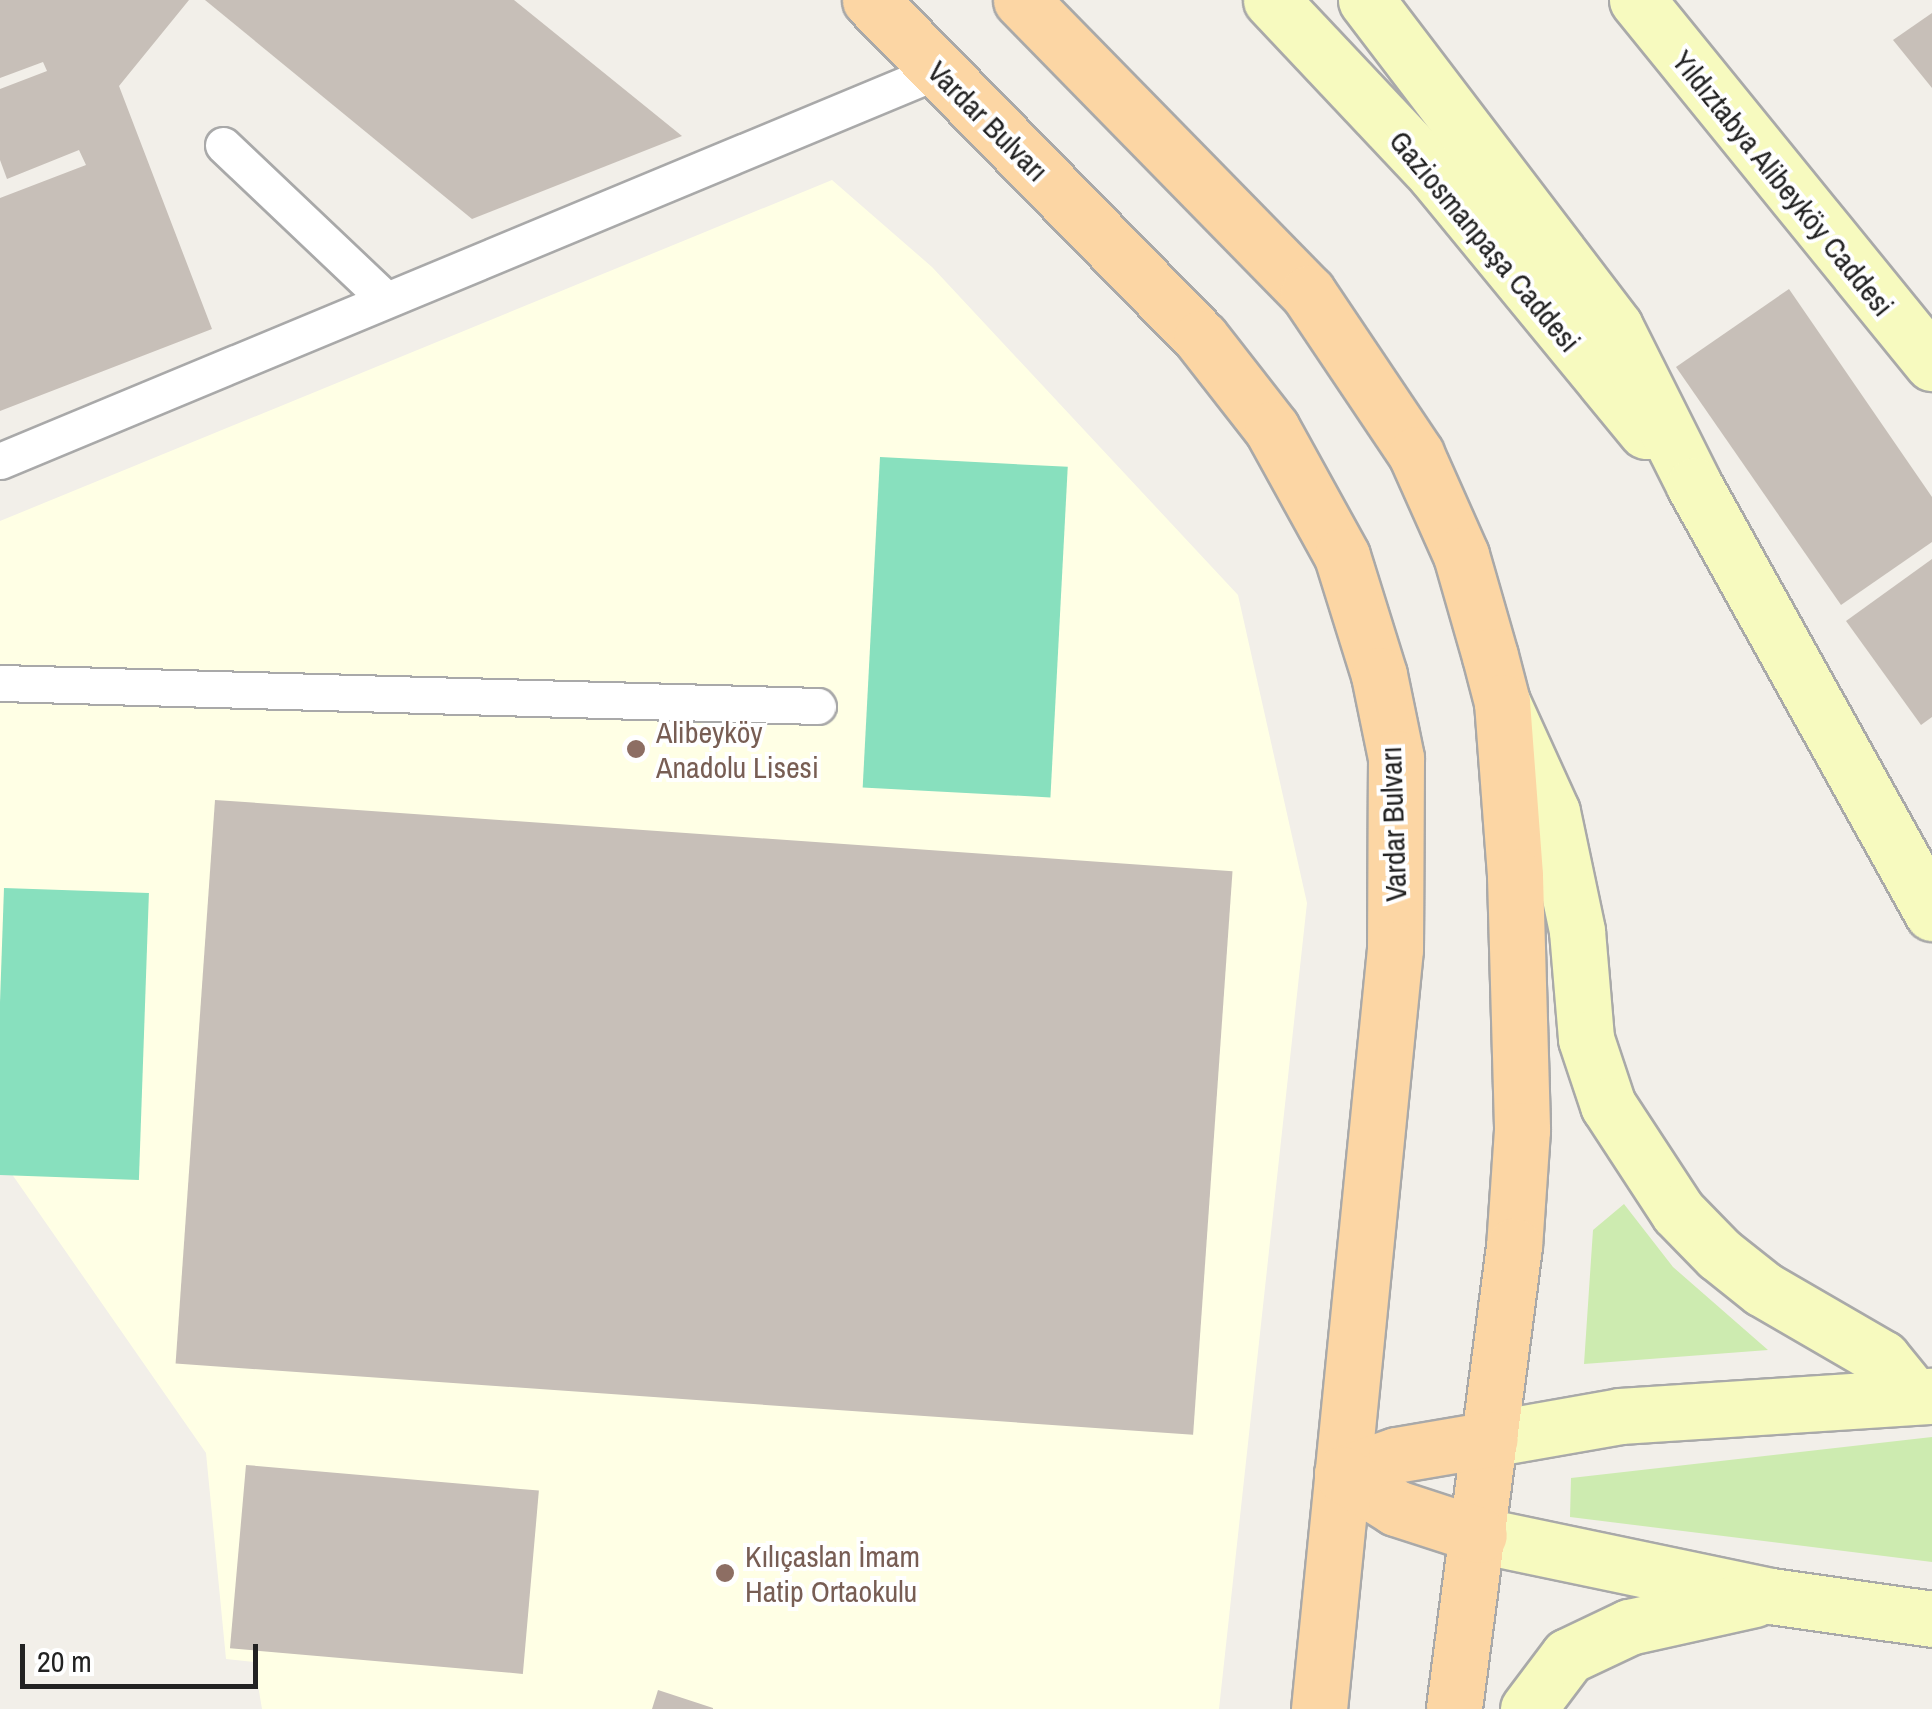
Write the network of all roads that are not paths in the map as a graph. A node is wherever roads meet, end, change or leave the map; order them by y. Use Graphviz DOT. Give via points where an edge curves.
graph roads {
  1 [pos="870,0"];
  2 [pos="1021,0"];
  3 [pos="1271,0"];
  4 [pos="1366,0"];
  5 [pos="1636,0"];
  6 [pos="938,70"];
  7 [pos="224,146"];
  8 [pos="384,298"];
  9 [pos="1932,363"];
  10 [pos="0,461"];
  11 [pos="1694,485"];
  12 [pos="0,684"];
  13 [pos="1502,702"];
  14 [pos="818,706"];
  15 [pos="1927,913"];
  16 [pos="1926,1390"];
  17 [pos="1490,1439"];
  18 [pos="1342,1474"];
  19 [pos="1479,1536"];
  20 [pos="1772,1596"];
  21 [pos="1932,1620"];
  22 [pos="1320,1709"];
  23 [pos="1454,1709"];
  24 [pos="1528,1709"];
  1 -- 6 [label="main road, Vardar Bulvarı"];
  2 -- 13 [label="main road" via="1273,254 1362,368 1416,454 1461,554"];
  3 -- 11 [label="main road, Gaziosmanpaşa Caddesi" via="1434,173 1604,386"];
  4 -- 11 [label="main road, Gaziosmanpaşa Caddesi" via="1615,327"];
  5 -- 9 [label="main road, Yıldıztabya Alibeyköy Caddesi"];
  6 -- 8 [label="lane"];
  6 -- 18 [label="main road, Vardar Bulvarı" via="1201,338 1272,429 1342,556 1379,675 1396,758 1395,948"];
  7 -- 8 [label="lane"];
  8 -- 10 [label="lane"];
  11 -- 15 [label="main road, Gaziosmanpaşa Caddesi"];
  12 -- 14 [label="lane"];
  13 -- 16 [label="main road" via="1552,812 1577,931 1586,1039 1608,1104 1678,1212 1719,1254 1763,1289"];
  13 -- 17 [label="main road" via="1522,1130"];
  16 -- 17 [label="main road" via="1620,1416"];
  17 -- 18 [label="main road" via="1396,1455"];
  17 -- 19 [label="main road"];
  18 -- 19 [label="main road" via="1396,1508"];
  18 -- 22 [label="main road, Vardar Bulvarı"];
  19 -- 20 [label="main road"];
  19 -- 23 [label="main road"];
  20 -- 21 [label="main road"];
  20 -- 24 [label="main road" via="1629,1628 1568,1656"];
}
